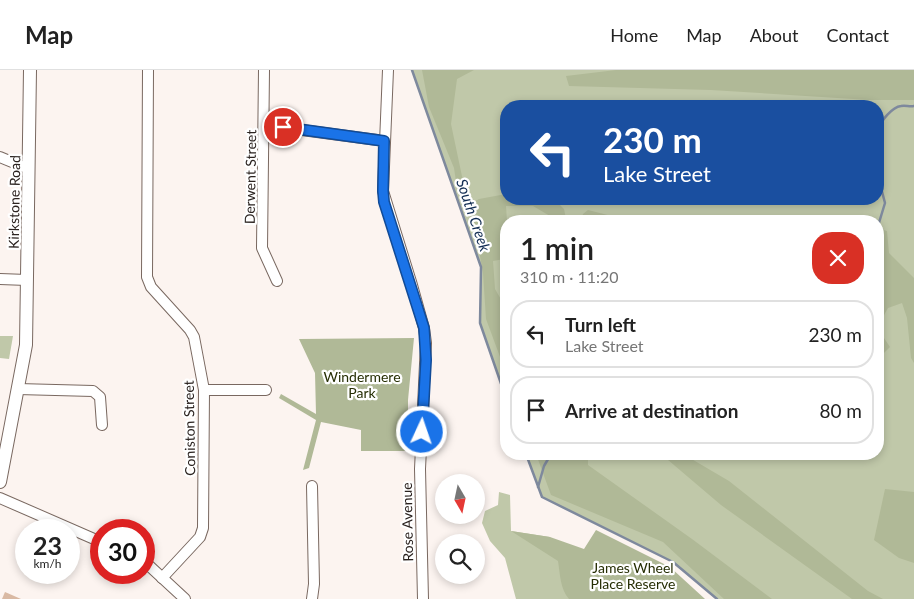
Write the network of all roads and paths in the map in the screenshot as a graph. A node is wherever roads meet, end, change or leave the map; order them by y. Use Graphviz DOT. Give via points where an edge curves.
graph roads {
  1 [pos="30,70"];
  2 [pos="148,70"];
  3 [pos="264,70"];
  4 [pos="388,70"];
  5 [pos="264,125"];
  6 [pos="384,141"];
  7 [pos="0,157"];
  8 [pos="29,169"];
  9 [pos="0,280"];
  10 [pos="27,280"];
  11 [pos="277,281"];
  12 [pos="18,389"];
  13 [pos="204,390"];
  14 [pos="266,390"];
  15 [pos="102,425"];
  16 [pos="0,482"];
  17 [pos="312,486"];
  18 [pos="0,498"];
  19 [pos="90,537"];
  20 [pos="155,571"];
  21 [pos="162,578"];
  22 [pos="185,599"];
  23 [pos="312,599"];
  24 [pos="423,599"];
  1 -- 8 [label="street, Kirkstone Road"];
  2 -- 13 [label="street, Coniston Street" via="147,277 150,287 194,337"];
  3 -- 5 [label="street, Derwent Street"];
  4 -- 6 [label="street, Rose Avenue"];
  5 -- 6 [label="street"];
  5 -- 11 [label="street, Derwent Street" via="262,248"];
  6 -- 24 [label="street, Rose Avenue" via="384,202 412,285 426,342 420,469"];
  7 -- 8 [label="street"];
  8 -- 10 [label="street, Kirkstone Road"];
  9 -- 10 [label="street"];
  10 -- 12 [label="street, Kirkstone Road" via="26,344"];
  12 -- 15 [label="street" via="93,391 100,398"];
  12 -- 16 [label="street, Kirkstone Road"];
  13 -- 14 [label="street"];
  13 -- 21 [label="street, Coniston Street" via="204,528 200,537"];
  17 -- 23 [label="street"];
  18 -- 19 [label="street"];
  20 -- 21 [label="street"];
  21 -- 22 [label="street"];
}
